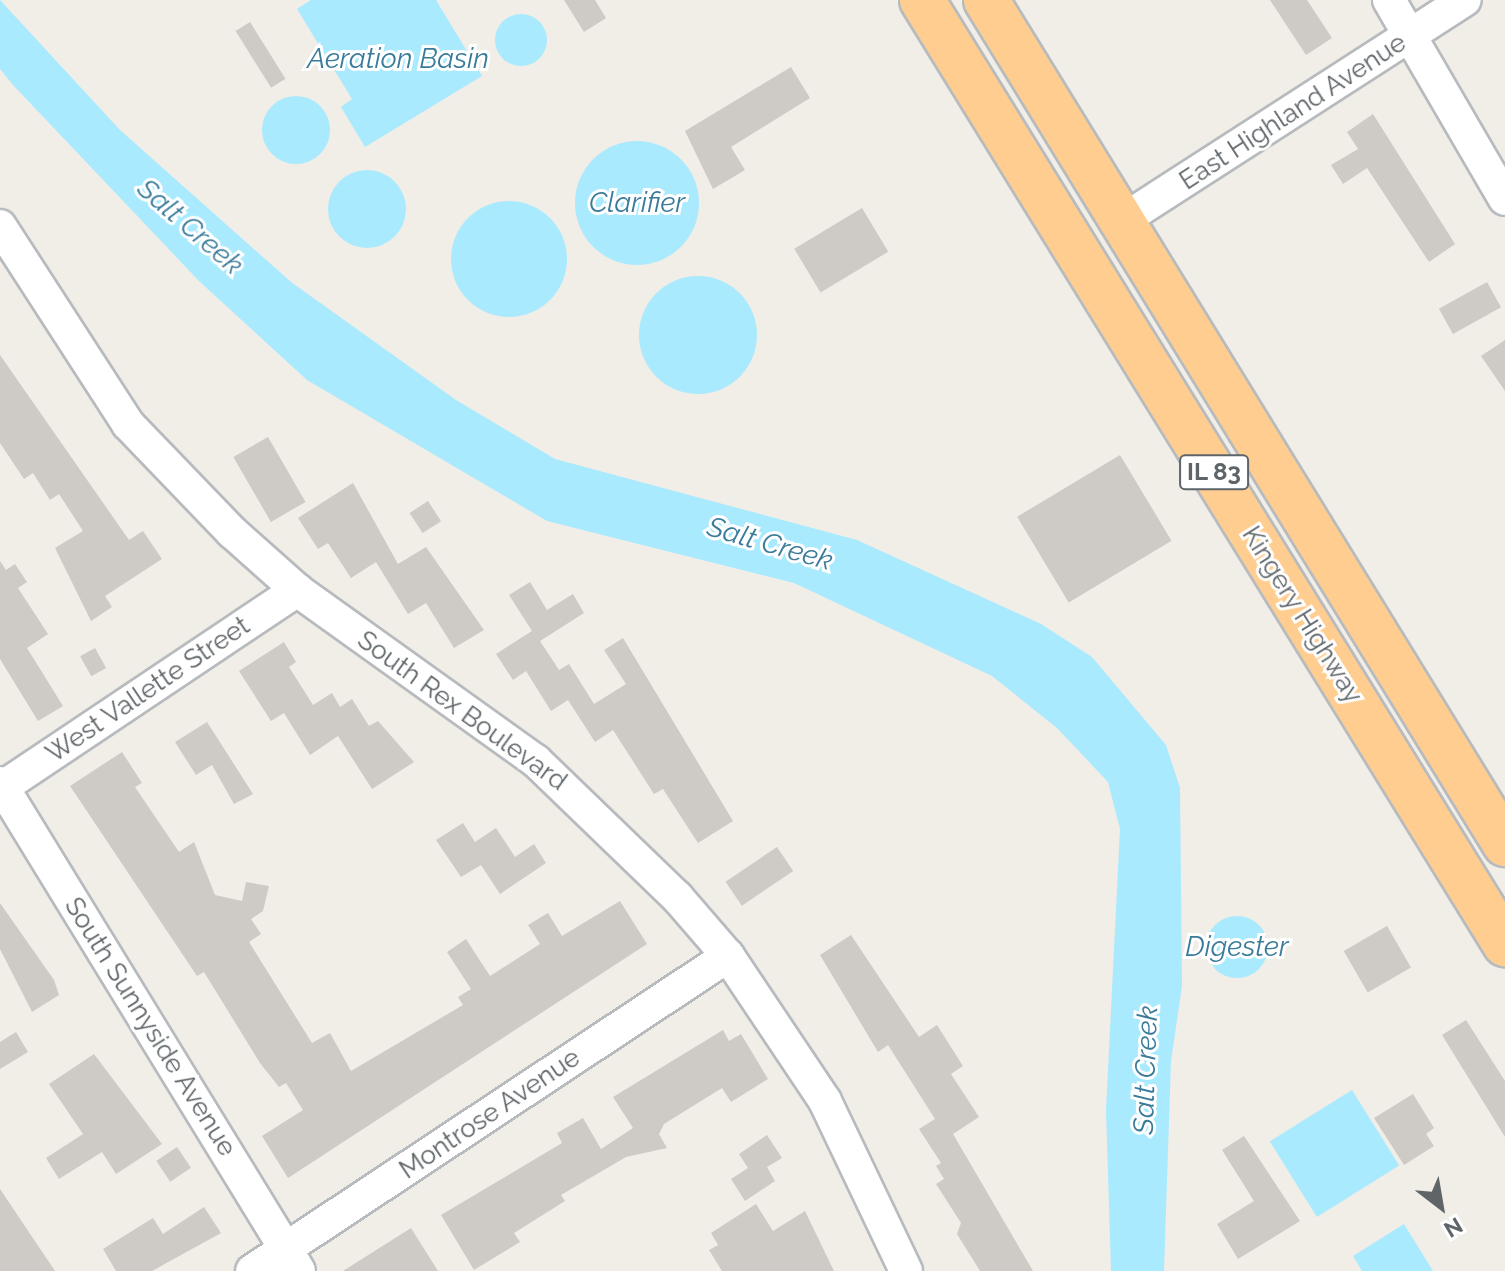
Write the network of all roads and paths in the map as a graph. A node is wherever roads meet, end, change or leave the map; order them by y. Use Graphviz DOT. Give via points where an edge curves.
graph roads {
  1 [pos="922,0"];
  2 [pos="986,0"];
  3 [pos="1389,0"];
  4 [pos="1465,0"];
  5 [pos="1409,38"];
  6 [pos="1505,199"];
  7 [pos="1120,222"];
  8 [pos="0,226"];
  9 [pos="297,590"];
  10 [pos="1,787"];
  11 [pos="1505,844"];
  12 [pos="1505,944"];
  13 [pos="728,956"];
  14 [pos="292,1260"];
  15 [pos="252,1271"];
  16 [pos="906,1271"];
  1 -- 12 [label="highway, Kingery Highway / IL 83"];
  2 -- 7 [label="highway, Kingery Highway / IL 83"];
  3 -- 5 [label="street"];
  4 -- 5 [label="street, East Highland Avenue"];
  5 -- 6 [label="street"];
  5 -- 7 [label="street, East Highland Avenue"];
  7 -- 11 [label="highway, Kingery Highway / IL 83"];
  8 -- 9 [label="street, South Rex Boulevard" via="128,424"];
  9 -- 10 [label="street, West Vallette Street"];
  9 -- 13 [label="street, South Rex Boulevard" via="556,777"];
  10 -- 14 [label="street, South Sunnyside Avenue"];
  13 -- 14 [label="street, Montrose Avenue"];
  13 -- 16 [label="street, South Rex Boulevard" via="825,1101"];
  14 -- 15 [label="street, Montrose Avenue"];
}
